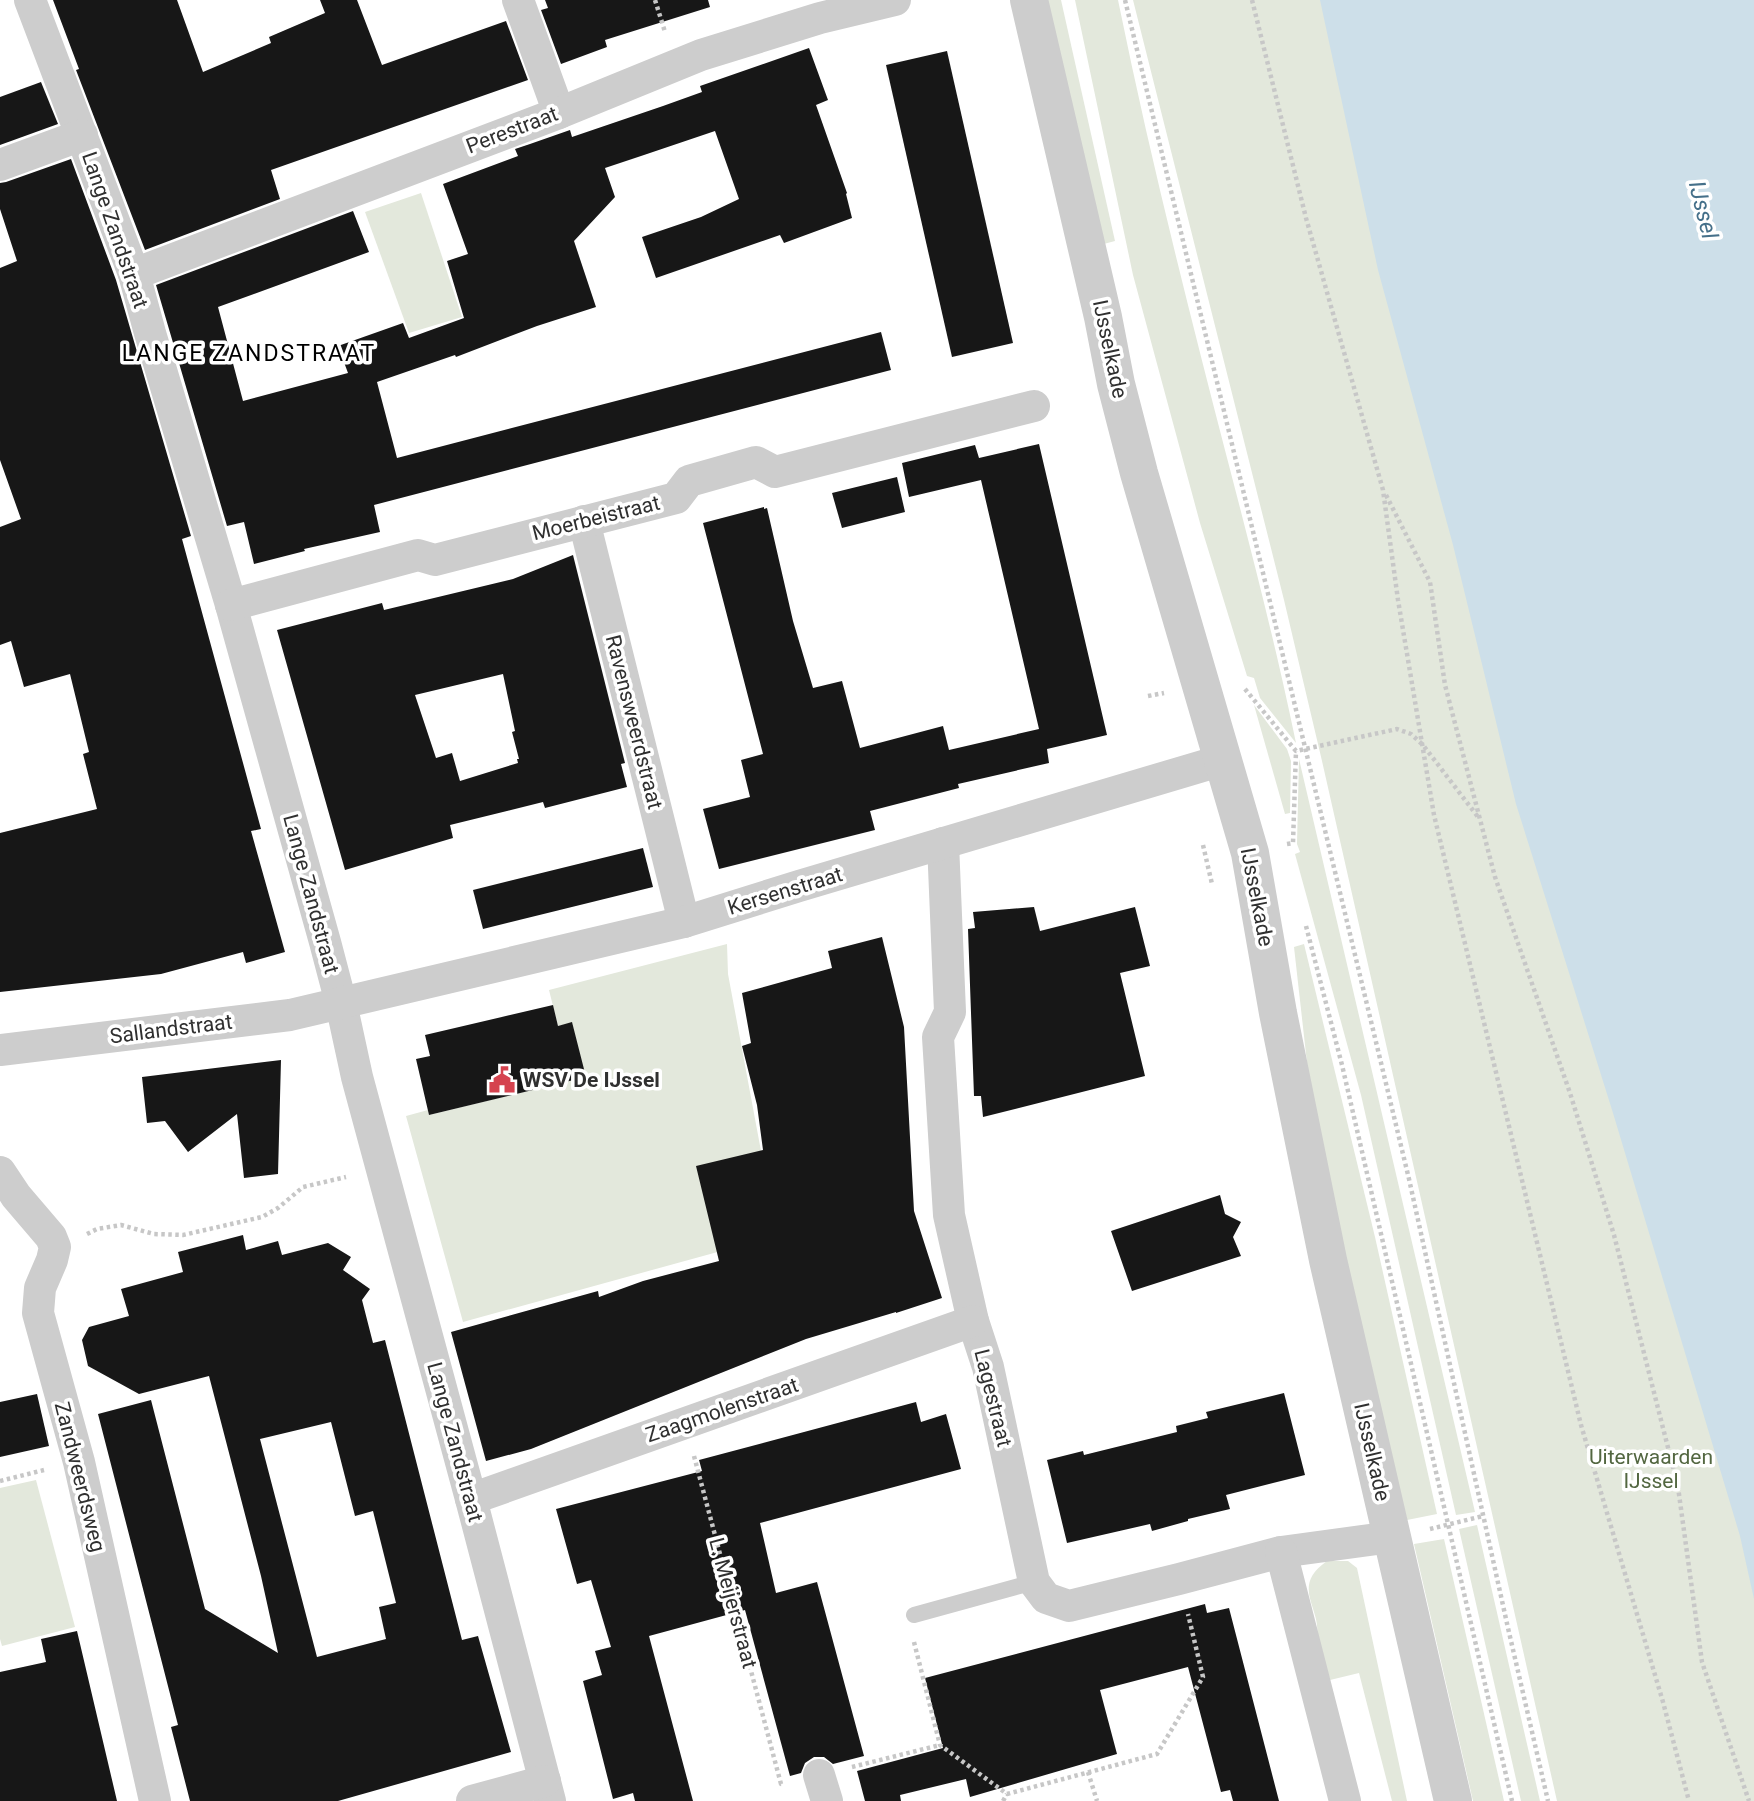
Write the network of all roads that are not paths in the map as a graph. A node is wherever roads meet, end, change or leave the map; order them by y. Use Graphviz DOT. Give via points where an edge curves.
graph roads {
  1 [pos="30,0"];
  2 [pos="518,0"];
  3 [pos="895,0"];
  4 [pos="1030,0"];
  5 [pos="559,113"];
  6 [pos="82,135"];
  7 [pos="0,165"];
  8 [pos="134,274"];
  9 [pos="1034,407"];
  10 [pos="584,521"];
  11 [pos="231,605"];
  12 [pos="1223,760"];
  13 [pos="943,843"];
  14 [pos="684,922"];
  15 [pos="341,1003"];
  16 [pos="0,1049"];
  17 [pos="0,1172"];
  18 [pos="973,1321"];
  19 [pos="471,1499"];
  20 [pos="1392,1537"];
  21 [pos="1281,1552"];
  22 [pos="1034,1582"];
  23 [pos="914,1615"];
  24 [pos="547,1791"];
  25 [pos="155,1801"];
  26 [pos="472,1801"];
  27 [pos="1345,1801"];
  28 [pos="1453,1801"];
  1 -- 6 [label="street, Lange Zandstraat"];
  2 -- 5 [label="street"];
  3 -- 5 [label="street, Perestraat" via="702,55"];
  4 -- 12 [label="street, IJsselkade" via="1116,384"];
  5 -- 8 [label="street, Perestraat"];
  6 -- 7 [label="street"];
  6 -- 8 [label="street, Lange Zandstraat"];
  8 -- 11 [label="street, Lange Zandstraat"];
  9 -- 10 [label="street, Moerbeistraat" via="775,472 757,463 689,481 676,498"];
  10 -- 11 [label="street, Moerbeistraat" via="435,560 418,555"];
  10 -- 14 [label="street, Ravensweerdstraat"];
  11 -- 15 [label="street, Lange Zandstraat"];
  12 -- 13 [label="street, Kersenstraat"];
  12 -- 20 [label="street, IJsselkade" via="1250,853 1328,1260"];
  13 -- 14 [label="street, Kersenstraat"];
  13 -- 18 [label="street, Lagestraat" via="950,1012 938,1037 948,1215"];
  14 -- 15 [label="street, Kersenstraat"];
  15 -- 16 [label="street, Sallandstraat" via="290,1015"];
  15 -- 19 [label="street, Lange Zandstraat" via="381,1170"];
  17 -- 25 [label="street, Zandweerdsweg" via="55,1247 40,1288 38,1313 79,1462"];
  18 -- 19 [label="street, Zaagmolenstraat"];
  18 -- 22 [label="street, Lagestraat" via="988,1367"];
  19 -- 24 [label="street, Lange Zandstraat"];
  20 -- 21 [label="street"];
  20 -- 28 [label="street, IJsselkade"];
  21 -- 22 [label="street" via="1069,1606 1046,1598"];
  21 -- 27 [label="street"];
  22 -- 23 [label="lane"];
  24 -- 26 [label="street"];
}
